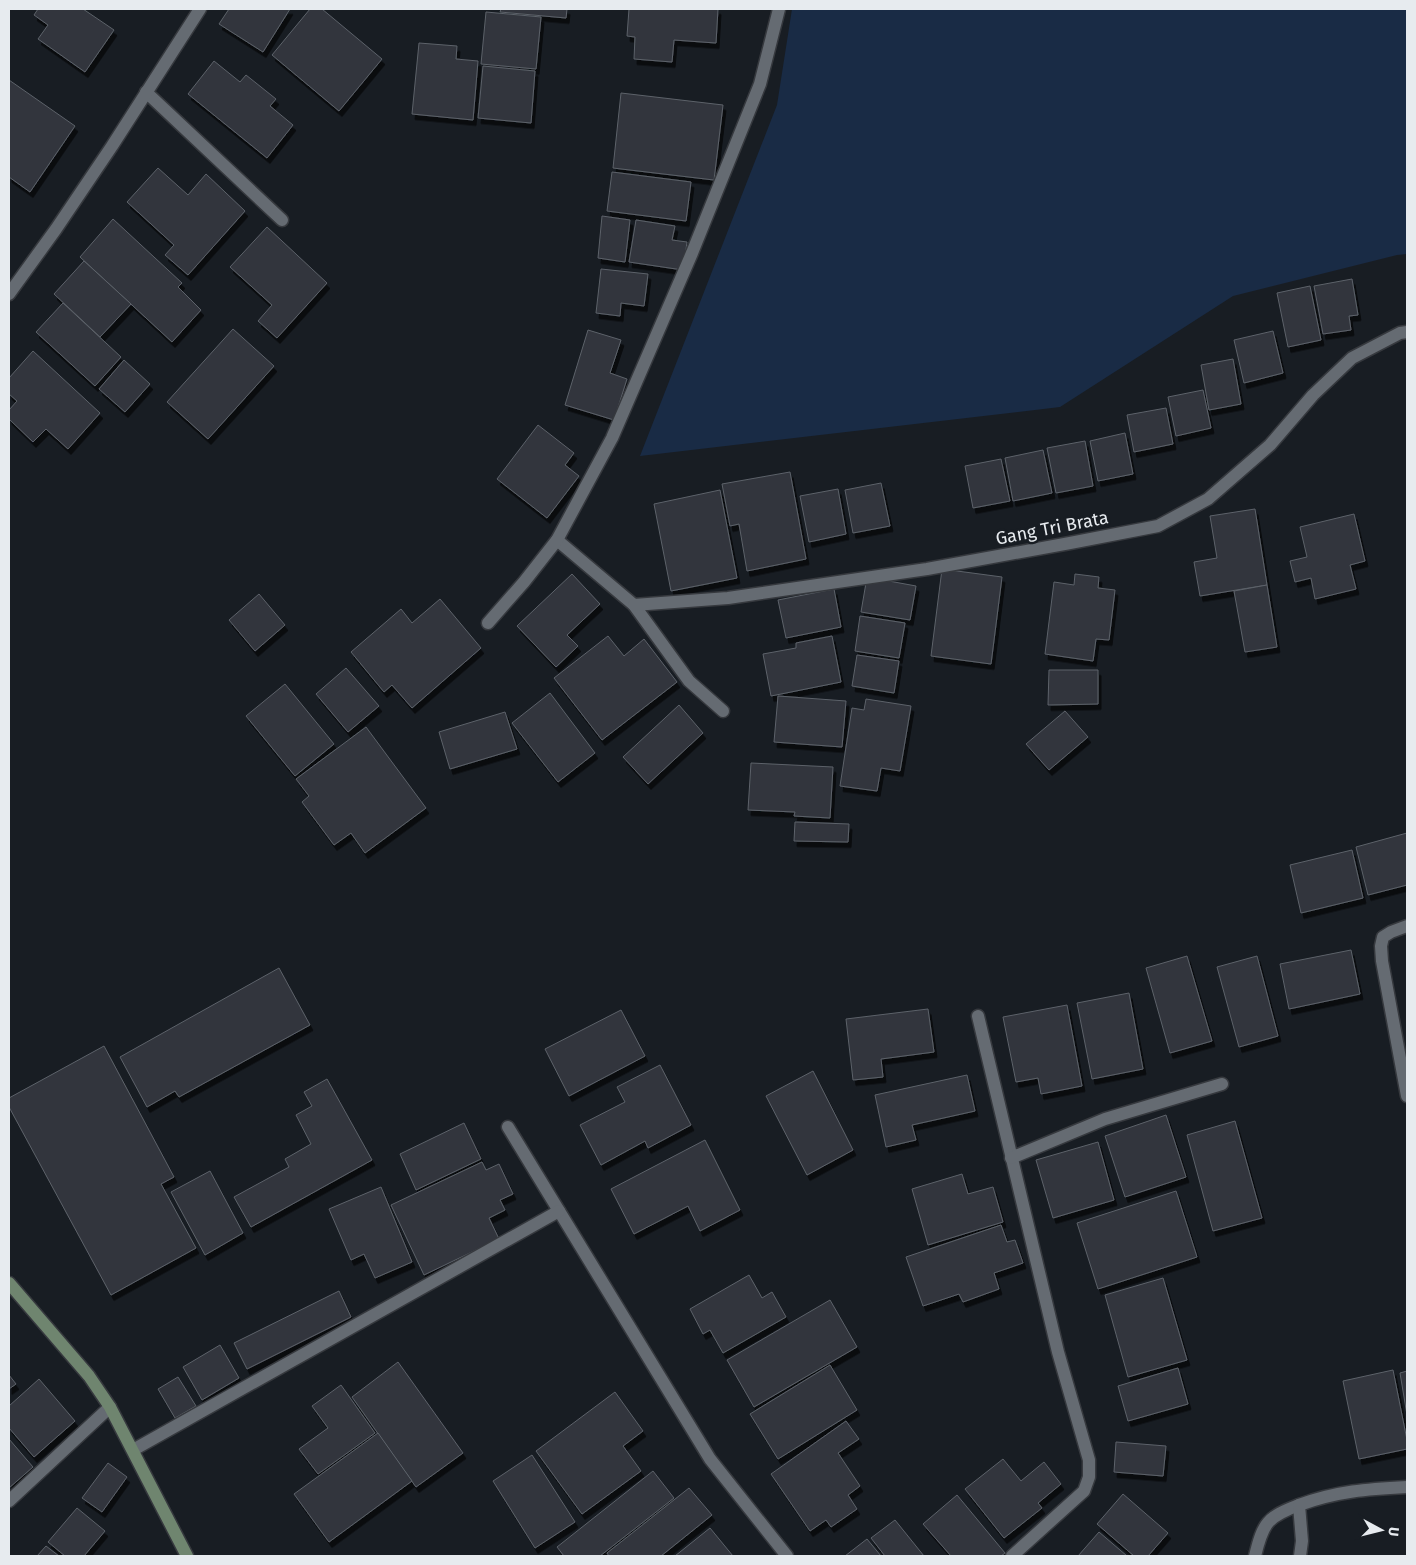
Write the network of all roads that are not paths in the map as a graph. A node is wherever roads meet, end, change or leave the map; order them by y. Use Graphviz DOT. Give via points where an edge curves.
graph roads {
  1 [pos="200,9"];
  2 [pos="779,9"];
  3 [pos="146,92"];
  4 [pos="282,220"];
  5 [pos="9,294"];
  6 [pos="1407,332"];
  7 [pos="557,540"];
  8 [pos="634,605"];
  9 [pos="488,624"];
  10 [pos="722,711"];
  11 [pos="1407,926"];
  12 [pos="978,1016"];
  13 [pos="1222,1084"];
  14 [pos="1407,1096"];
  15 [pos="508,1127"];
  16 [pos="1011,1158"];
  17 [pos="559,1211"];
  18 [pos="9,1283"];
  19 [pos="110,1407"];
  20 [pos="133,1450"];
  21 [pos="1407,1486"];
  22 [pos="9,1501"];
  23 [pos="1299,1504"];
  24 [pos="187,1556"];
  25 [pos="787,1556"];
  26 [pos="1012,1556"];
  27 [pos="1255,1556"];
  28 [pos="1300,1556"];
  1 -- 3 [label="street"];
  2 -- 7 [label="street" via="760,84 692,253 612,438"];
  3 -- 4 [label="street"];
  3 -- 5 [label="street" via="107,154"];
  6 -- 8 [label="street, Gang Tri Brata" via="1352,358 1313,395 1270,445 1208,499 1158,526 927,569 728,598"];
  7 -- 8 [label="street"];
  7 -- 9 [label="street"];
  8 -- 10 [label="street" via="689,681"];
  11 -- 14 [label="street" via="1384,937 1381,946"];
  12 -- 16 [label="street"];
  13 -- 16 [label="street" via="1105,1120"];
  15 -- 17 [label="street"];
  16 -- 26 [label="street" via="1058,1352 1089,1460 1089,1477 1084,1491"];
  17 -- 20 [label="street"];
  17 -- 25 [label="street" via="710,1459"];
  18 -- 19 [label="street" via="89,1376"];
  19 -- 20 [label="street"];
  19 -- 22 [label="street"];
  20 -- 24 [label="street"];
  21 -- 23 [label="street" via="1358,1489"];
  23 -- 27 [label="street" via="1271,1518 1260,1535"];
  23 -- 28 [label="street"];
}
